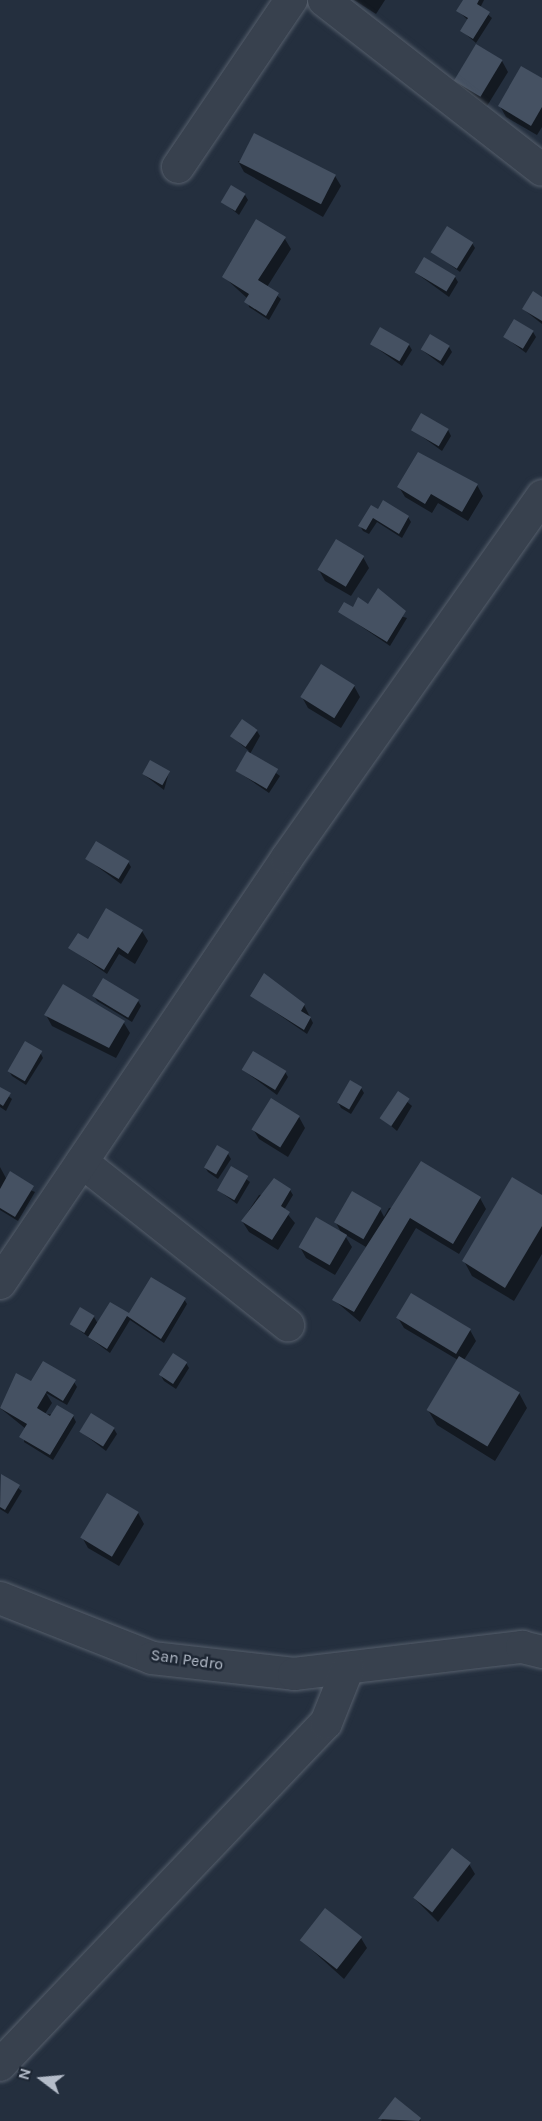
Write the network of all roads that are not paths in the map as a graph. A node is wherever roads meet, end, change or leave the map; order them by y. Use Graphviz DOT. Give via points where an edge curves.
graph roads {
  1 [pos="291,0"];
  2 [pos="324,0"];
  3 [pos="178,167"];
  4 [pos="542,170"];
  5 [pos="542,496"];
  6 [pos="82,1161"];
  7 [pos="0,1283"];
  8 [pos="288,1325"];
  9 [pos="0,1598"];
  10 [pos="542,1652"];
  11 [pos="348,1668"];
  12 [pos="0,2065"];
  1 -- 3 [label="street"];
  2 -- 4 [label="street"];
  5 -- 6 [label="street"];
  6 -- 7 [label="street"];
  6 -- 8 [label="street"];
  9 -- 11 [label="street, San Pedro" via="152,1658 294,1674"];
  10 -- 11 [label="street, San Pedro" via="522,1647"];
  11 -- 12 [label="street" via="326,1723"];
}
